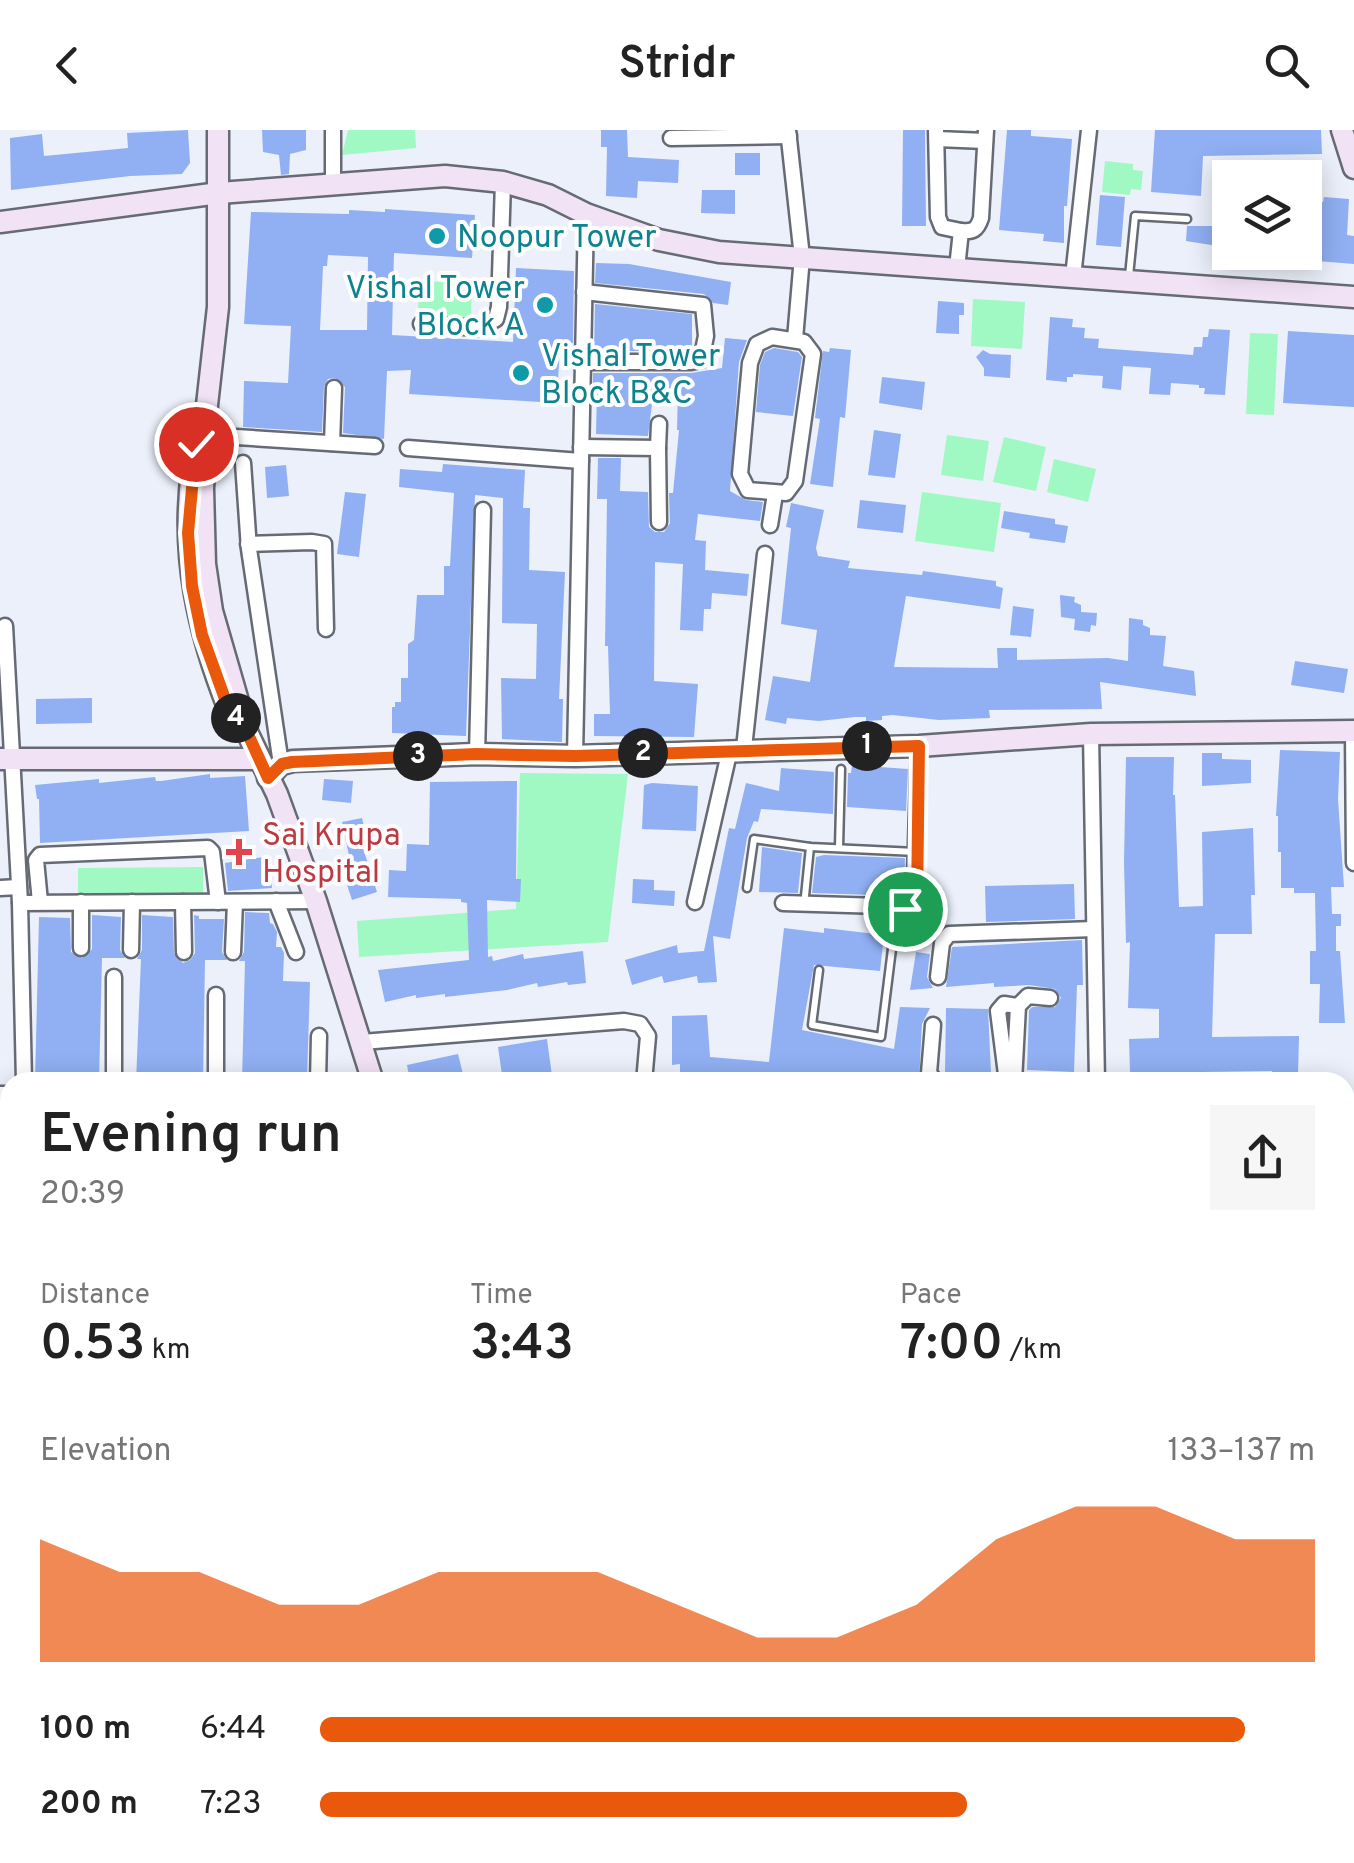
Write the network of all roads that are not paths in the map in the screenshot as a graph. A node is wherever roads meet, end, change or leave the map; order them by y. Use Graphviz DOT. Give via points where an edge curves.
graph roads {
  1 [pos="218,130"];
  2 [pos="333,130"];
  3 [pos="1089,130"];
  4 [pos="1342,130"];
  5 [pos="788,133"];
  6 [pos="936,134"];
  7 [pos="985,135"];
  8 [pos="671,138"];
  9 [pos="1354,168"];
  10 [pos="503,182"];
  11 [pos="333,184"];
  12 [pos="219,193"];
  13 [pos="586,214"];
  14 [pos="1186,219"];
  15 [pos="0,222"];
  16 [pos="961,232"];
  17 [pos="802,257"];
  18 [pos="957,268"];
  19 [pos="1073,277"];
  20 [pos="1128,282"];
  21 [pos="584,292"];
  22 [pos="1354,297"];
  23 [pos="420,324"];
  24 [pos="794,339"];
  25 [pos="583,362"];
  26 [pos="334,388"];
  27 [pos="659,424"];
  28 [pos="205,435"];
  29 [pos="332,442"];
  30 [pos="375,446"];
  31 [pos="408,448"];
  32 [pos="658,448"];
  33 [pos="581,454"];
  34 [pos="243,463"];
  35 [pos="775,494"];
  36 [pos="483,510"];
  37 [pos="659,522"];
  38 [pos="770,525"];
  39 [pos="248,544"];
  40 [pos="765,554"];
  41 [pos="5,626"];
  42 [pos="326,629"];
  43 [pos="3,643"];
  44 [pos="1353,731"];
  45 [pos="1091,734"];
  46 [pos="919,746"];
  47 [pos="737,749"];
  48 [pos="476,754"];
  49 [pos="575,756"];
  50 [pos="6,758"];
  51 [pos="270,767"];
  52 [pos="842,769"];
  53 [pos="810,847"];
  54 [pos="839,847"];
  55 [pos="917,852"];
  56 [pos="1354,863"];
  57 [pos="0,888"];
  58 [pos="746,888"];
  59 [pos="20,895"];
  60 [pos="806,896"];
  61 [pos="276,901"];
  62 [pos="316,901"];
  63 [pos="40,902"];
  64 [pos="80,902"];
  65 [pos="132,902"];
  66 [pos="184,902"];
  67 [pos="218,902"];
  68 [pos="234,902"];
  69 [pos="696,902"];
  70 [pos="783,903"];
  71 [pos="898,909"];
  72 [pos="1094,929"];
  73 [pos="82,948"];
  74 [pos="132,950"];
  75 [pos="184,952"];
  76 [pos="233,952"];
  77 [pos="296,952"];
  78 [pos="819,970"];
  79 [pos="114,977"];
  80 [pos="938,978"];
  81 [pos="216,995"];
  82 [pos="1050,998"];
  83 [pos="933,1025"];
  84 [pos="319,1036"];
  85 [pos="362,1042"];
  86 [pos="24,1072"];
  87 [pos="114,1072"];
  88 [pos="216,1072"];
  89 [pos="318,1072"];
  90 [pos="370,1072"];
  91 [pos="645,1072"];
  92 [pos="929,1072"];
  93 [pos="1012,1072"];
  94 [pos="1096,1072"];
  1 -- 12 [label="street"];
  2 -- 11 [label="street"];
  3 -- 19 [label="street"];
  4 -- 9 [label="street"];
  5 -- 8 [label="street"];
  5 -- 17 [label="street"];
  6 -- 7 [label="street"];
  6 -- 16 [label="street" via="938,216 942,227"];
  7 -- 16 [label="street" via="981,218 978,228"];
  10 -- 11 [label="street" via="445,176"];
  10 -- 13 [label="street"];
  10 -- 23 [label="street" via="496,319 479,328"];
  11 -- 12 [label="street"];
  12 -- 15 [label="street"];
  12 -- 28 [label="street" via="218,306"];
  13 -- 17 [label="street" via="674,244"];
  13 -- 21 [label="street"];
  14 -- 20 [label="lane" via="1136,216"];
  16 -- 18 [label="street"];
  17 -- 18 [label="street"];
  17 -- 24 [label="street"];
  18 -- 19 [label="street"];
  19 -- 20 [label="street"];
  20 -- 22 [label="street"];
  21 -- 25 [label="street"];
  21 -- 25 [label="street" via="704,305 706,336 700,360 692,362"];
  24 -- 35 [label="street" via="813,354 795,481 786,493"];
  24 -- 35 [label="street" via="757,344 750,364 740,474 748,490"];
  25 -- 33 [label="street"];
  26 -- 29 [label="street"];
  27 -- 32 [label="street"];
  28 -- 29 [label="street"];
  28 -- 51 [label="street" via="196,444 190,486 192,586 229,710"];
  29 -- 30 [label="street"];
  31 -- 33 [label="street"];
  32 -- 33 [label="street"];
  32 -- 37 [label="street"];
  33 -- 49 [label="street"];
  34 -- 39 [label="street"];
  35 -- 38 [label="street"];
  36 -- 48 [label="street"];
  39 -- 42 [label="street" via="324,544"];
  39 -- 51 [label="street"];
  40 -- 47 [label="street"];
  41 -- 43 [label="street"];
  43 -- 50 [label="street"];
  44 -- 45 [label="street"];
  44 -- 56 [label="street"];
  45 -- 46 [label="street"];
  45 -- 72 [label="street"];
  46 -- 47 [label="street"];
  46 -- 55 [label="street"];
  47 -- 49 [label="street"];
  47 -- 69 [label="street"];
  48 -- 49 [label="street"];
  48 -- 51 [label="street"];
  50 -- 51 [label="street"];
  50 -- 59 [label="street"];
  51 -- 62 [label="street"];
  52 -- 54 [label="lane"];
  53 -- 54 [label="lane"];
  53 -- 58 [label="lane" via="754,839"];
  53 -- 60 [label="lane"];
  54 -- 55 [label="lane"];
  55 -- 71 [label="street" via="917,903"];
  57 -- 59 [label="street"];
  59 -- 63 [label="street"];
  59 -- 86 [label="street"];
  61 -- 62 [label="street"];
  61 -- 68 [label="street"];
  61 -- 77 [label="street"];
  62 -- 85 [label="street"];
  63 -- 64 [label="street"];
  63 -- 67 [label="street" via="40,855 208,848"];
  64 -- 65 [label="street"];
  64 -- 73 [label="street"];
  65 -- 66 [label="street"];
  65 -- 74 [label="street"];
  66 -- 67 [label="street"];
  66 -- 75 [label="street"];
  67 -- 68 [label="street"];
  68 -- 76 [label="street"];
  70 -- 71 [label="street"];
  71 -- 78 [label="lane" via="881,1038 812,1025"];
  72 -- 80 [label="street" via="950,934 942,943"];
  72 -- 94 [label="street"];
  79 -- 87 [label="street"];
  81 -- 88 [label="street"];
  82 -- 93 [label="street" via="1028,996 1018,1006"];
  83 -- 92 [label="street"];
  84 -- 89 [label="street"];
  85 -- 90 [label="street"];
  85 -- 91 [label="street" via="624,1021 640,1024 648,1036"];
}
